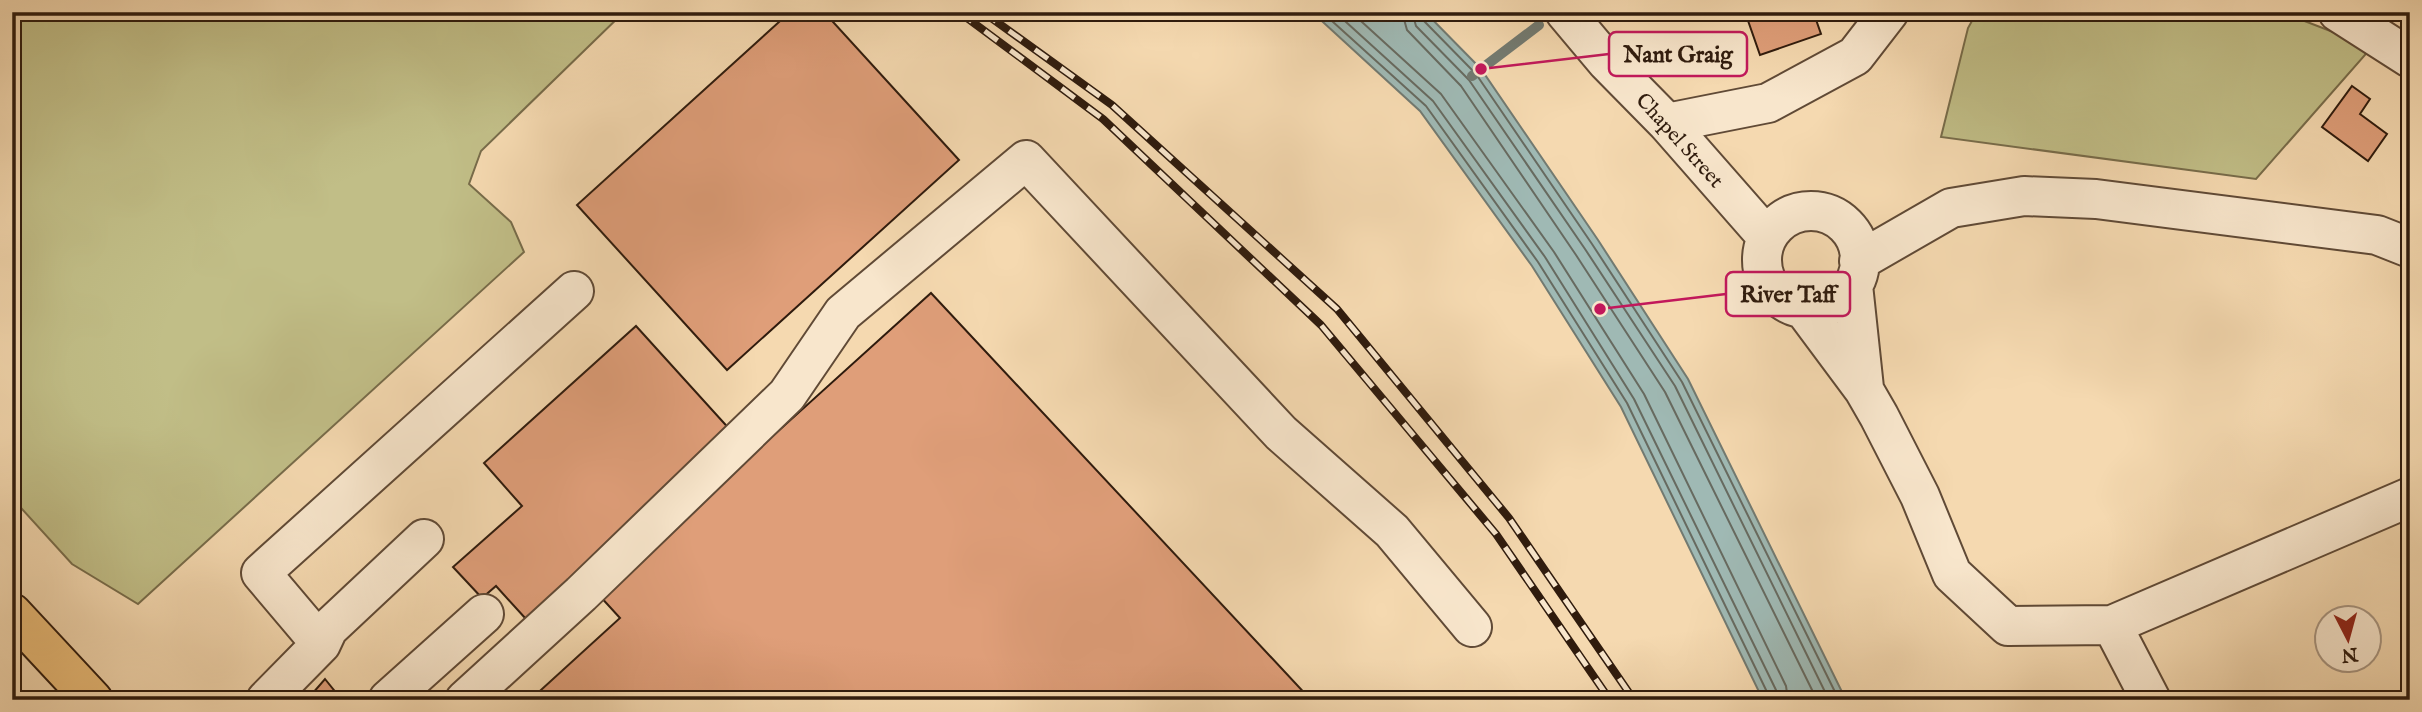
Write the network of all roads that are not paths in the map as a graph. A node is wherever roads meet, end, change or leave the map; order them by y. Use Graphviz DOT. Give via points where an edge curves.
graph roads {
  1 [pos="1565,12"];
  2 [pos="1889,12"];
  3 [pos="2338,12"];
  4 [pos="2410,58"];
  5 [pos="1667,123"];
  6 [pos="1767,237"];
  7 [pos="2410,248"];
  8 [pos="1856,273"];
  9 [pos="574,291"];
  10 [pos="1803,308"];
  11 [pos="1864,390"];
  12 [pos="2410,497"];
  13 [pos="424,539"];
  14 [pos="12,612"];
  15 [pos="484,614"];
  16 [pos="2112,625"];
  17 [pos="1472,627"];
  18 [pos="321,644"];
  19 [pos="93,700"];
  20 [pos="266,700"];
  21 [pos="388,700"];
  22 [pos="465,700"];
  23 [pos="2151,700"];
  1 -- 5 [label="street, Chapel Street"];
  2 -- 5 [label="street" via="1855,56 1768,103"];
  3 -- 4 [label="street"];
  5 -- 6 [label="street, Chapel Street"];
  6 -- 8 [label="street" via="1791,215 1824,212 1852,233 1859,250"];
  6 -- 10 [label="street" via="1762,254 1769,286 1781,299"];
  7 -- 8 [label="street" via="2377,235 2096,200 2024,196 1951,208"];
  8 -- 10 [label="street" via="1843,298 1829,306"];
  8 -- 11 [label="street"];
  9 -- 18 [label="street" via="261,573"];
  10 -- 11 [label="street"];
  11 -- 16 [label="street" via="1920,496 1952,574 2008,626"];
  12 -- 16 [label="street"];
  13 -- 18 [label="street" via="328,629"];
  14 -- 19 [label="main road"];
  15 -- 21 [label="street"];
  16 -- 23 [label="street"];
  17 -- 22 [label="street" via="1392,531 1281,433 1026,160 843,313 788,395"];
  18 -- 20 [label="street"];
}
